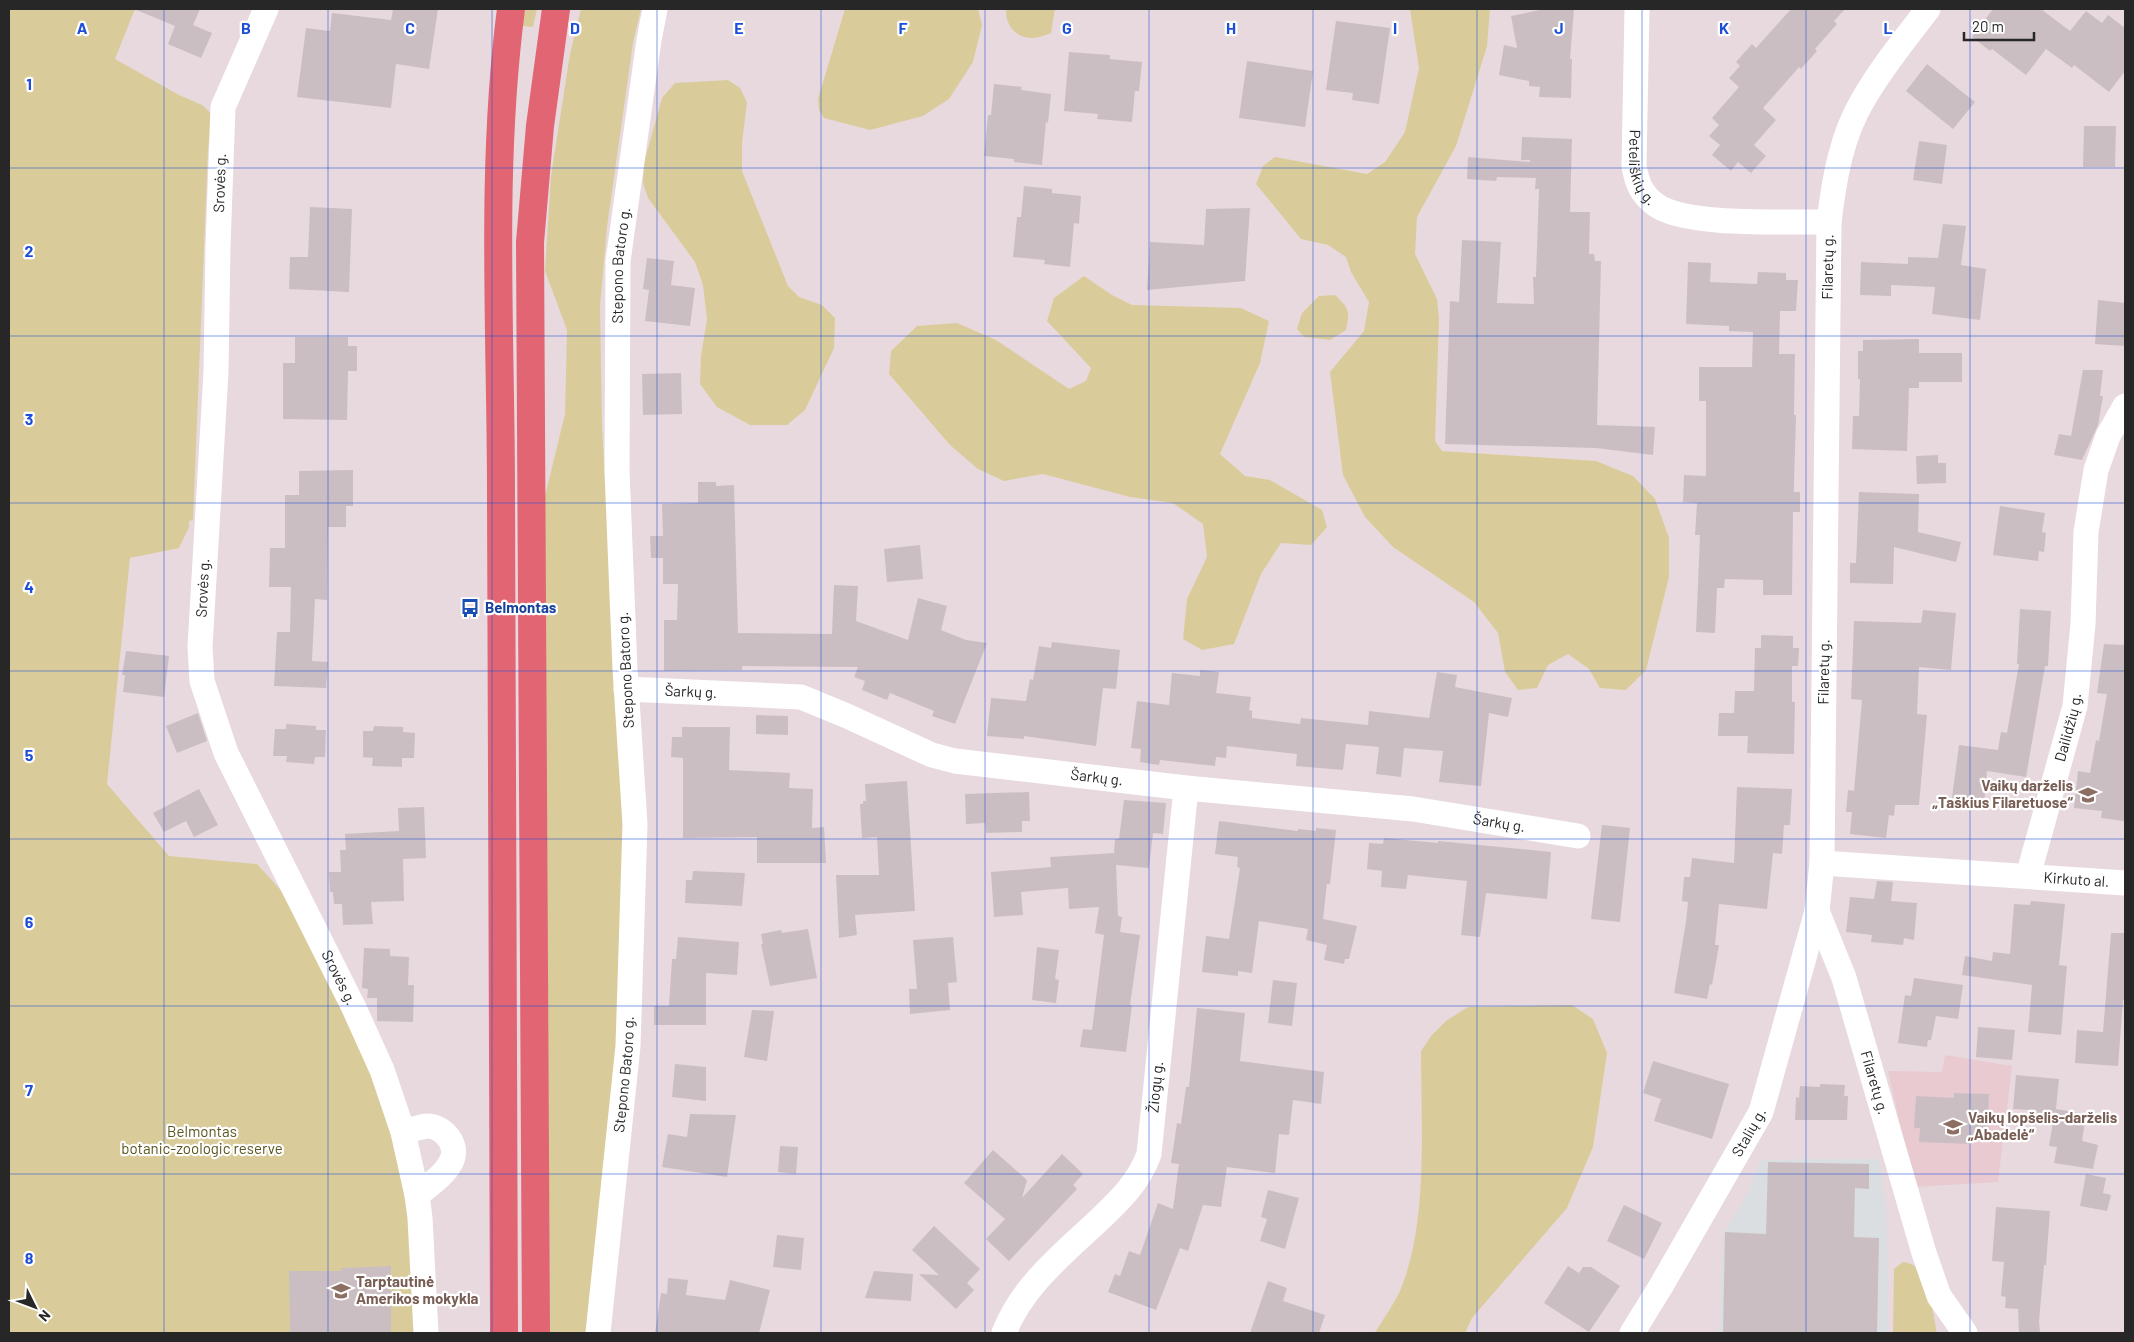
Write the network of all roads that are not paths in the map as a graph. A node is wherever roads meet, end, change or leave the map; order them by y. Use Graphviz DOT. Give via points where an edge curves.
graph roads {
  1 [pos="266,9"];
  2 [pos="511,9"];
  3 [pos="556,9"];
  4 [pos="562,9"];
  5 [pos="656,9"];
  6 [pos="1638,9"];
  7 [pos="1928,9"];
  8 [pos="550,51"];
  9 [pos="1829,222"];
  10 [pos="2125,406"];
  11 [pos="626,690"];
  12 [pos="1186,788"];
  13 [pos="1578,836"];
  14 [pos="1822,863"];
  15 [pos="2028,876"];
  16 [pos="2125,883"];
  17 [pos="1818,911"];
  18 [pos="403,1132"];
  19 [pos="417,1195"];
  20 [pos="426,1333"];
  21 [pos="504,1333"];
  22 [pos="536,1333"];
  23 [pos="598,1333"];
  24 [pos="1004,1333"];
  25 [pos="1632,1333"];
  26 [pos="1965,1333"];
  1 -- 18 [label="street, Srovės g." via="223,107 216,372 201,640 202,681 226,753 354,1008 382,1070"];
  2 -- 21 [label="main road" via="504,60 497,218"];
  3 -- 8 [label="main road"];
  4 -- 8 [label="main road"];
  5 -- 11 [label="street, Stepono Batoro g." via="618,261 617,471"];
  6 -- 9 [label="street, Peteliškių g." via="1634,166 1638,186 1646,196 1657,206 1677,214 1709,220"];
  7 -- 9 [label="street, Filaretų g." via="1862,101 1841,153"];
  8 -- 22 [label="main road" via="530,242"];
  9 -- 14 [label="street, Filaretų g."];
  10 -- 15 [label="street, Dailidžių g." via="2108,436 2096,470 2086,532 2083,624 2075,706"];
  11 -- 12 [label="street, Šarkų g." via="801,697 932,755 955,761"];
  11 -- 23 [label="street, Stepono Batoro g." via="635,824 628,1046"];
  12 -- 13 [label="street, Šarkų g." via="1413,809"];
  12 -- 24 [label="street, Žiogų g." via="1149,1154 1144,1170 1132,1188 1023,1296"];
  14 -- 15 [label="street"];
  14 -- 17 [label="street, Filaretų g."];
  15 -- 16 [label="street, Kirkuto al."];
  17 -- 25 [label="street, Stalių g." via="1761,1112"];
  17 -- 26 [label="street, Filaretų g." via="1844,978 1924,1253 1939,1296"];
  18 -- 19 [label="street, Srovės g."];
  18 -- 19 [label="street" via="427,1126 438,1128 446,1134 454,1153 444,1173"];
  19 -- 20 [label="street, Srovės g."];
}
